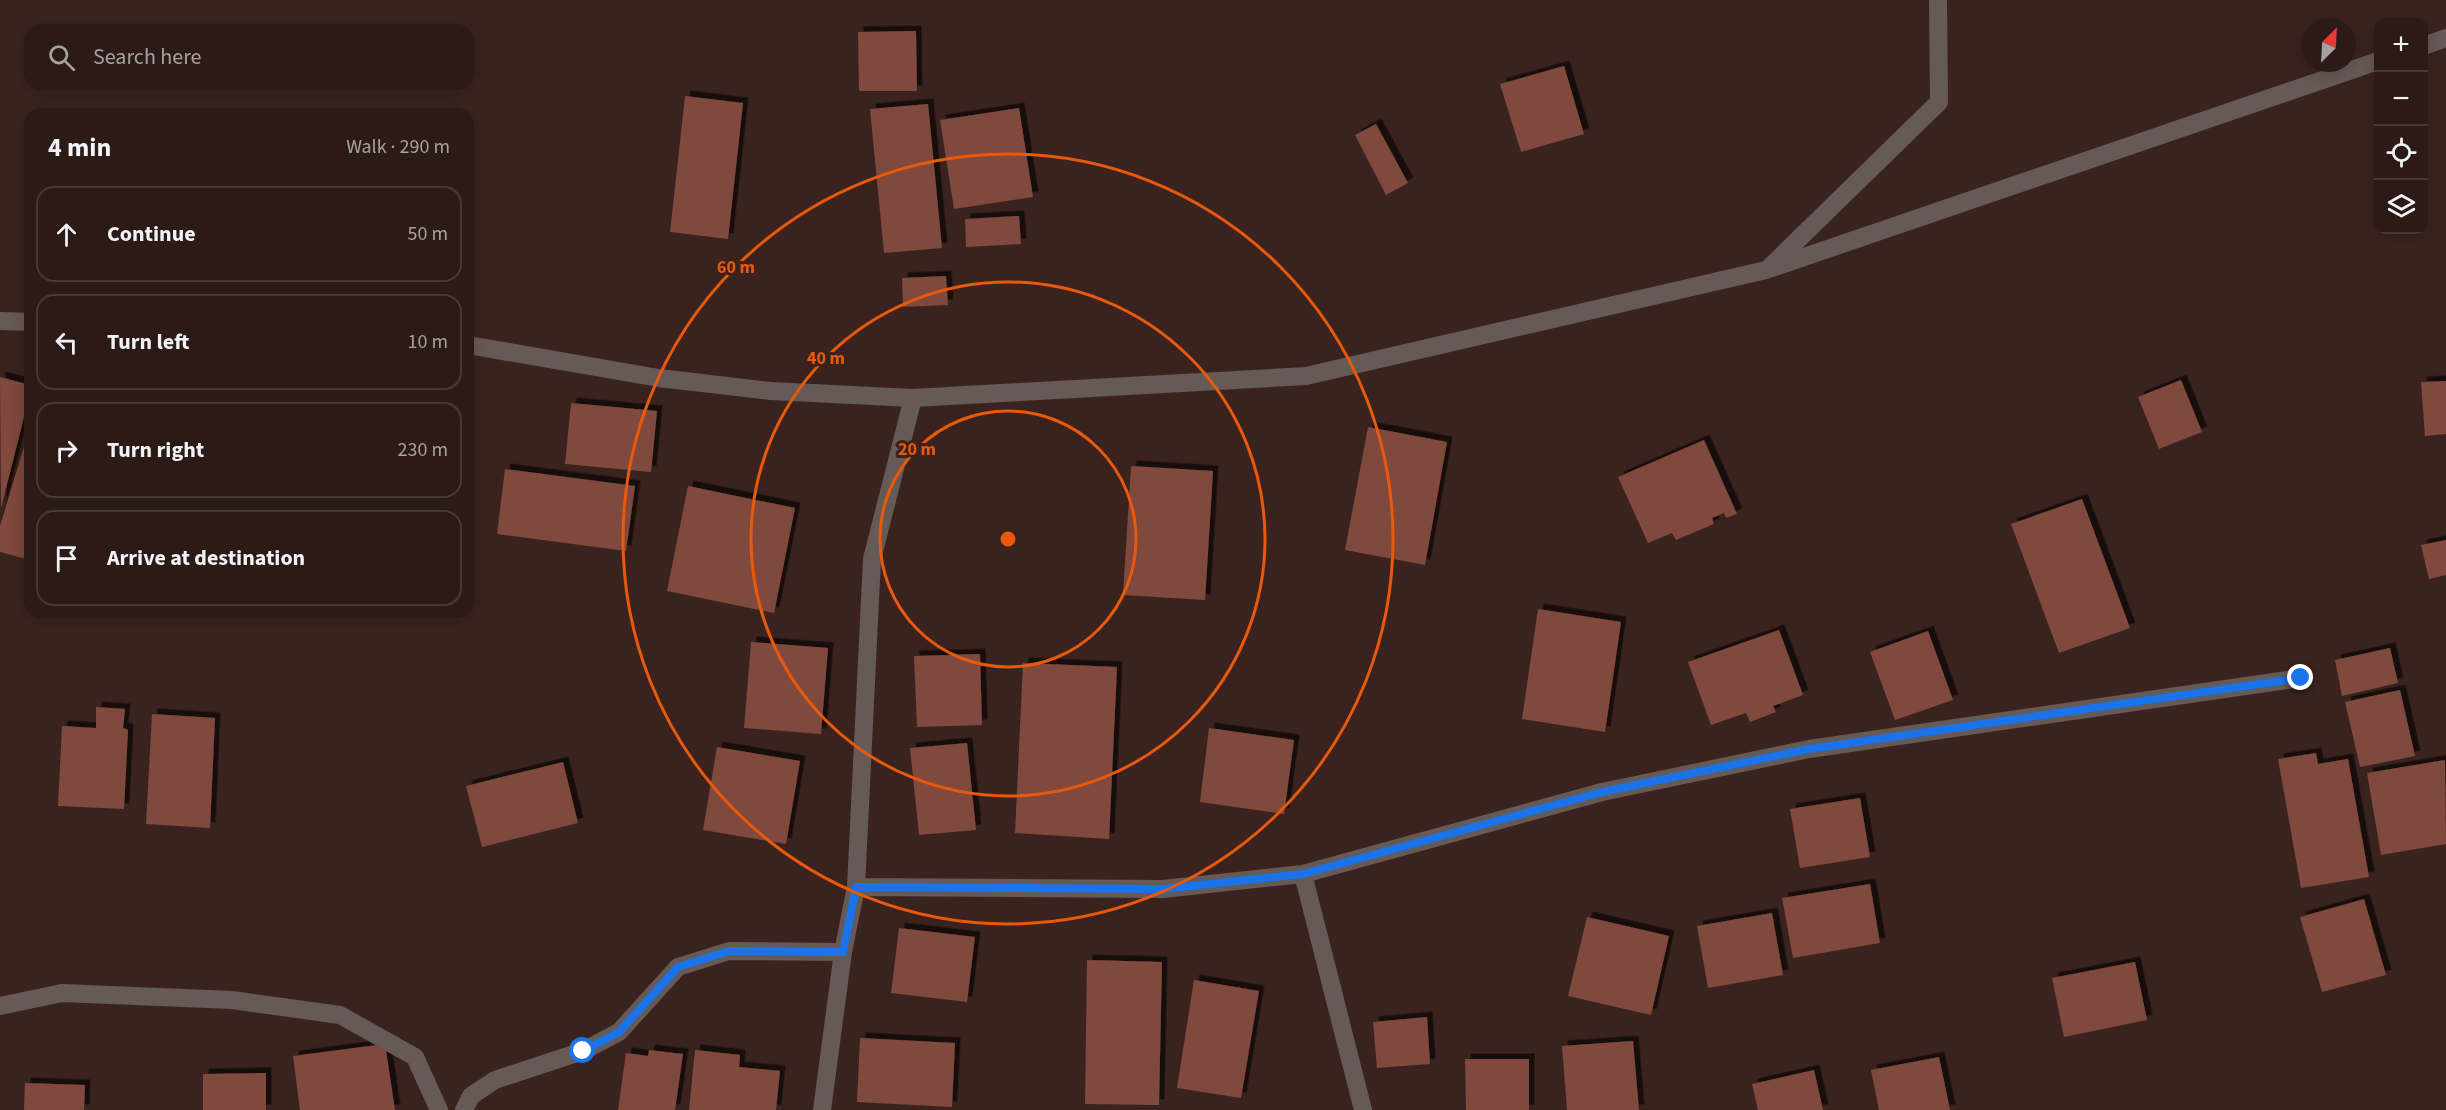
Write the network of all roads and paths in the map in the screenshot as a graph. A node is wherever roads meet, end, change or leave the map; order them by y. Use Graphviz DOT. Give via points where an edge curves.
graph roads {
  1 [pos="1938,0"];
  2 [pos="2446,38"];
  3 [pos="2428,45"];
  4 [pos="2374,63"];
  5 [pos="1766,270"];
  6 [pos="0,321"];
  7 [pos="24,322"];
  8 [pos="474,346"];
  9 [pos="913,398"];
  10 [pos="2301,678"];
  11 [pos="1303,874"];
  12 [pos="856,887"];
  13 [pos="843,952"];
  14 [pos="0,1006"];
  15 [pos="439,1110"];
  16 [pos="465,1110"];
  17 [pos="822,1110"];
  18 [pos="1364,1110"];
  1 -- 5 [label="street" via="1939,102"];
  2 -- 3 [label="street"];
  4 -- 5 [label="street"];
  5 -- 9 [label="street" via="1306,376"];
  6 -- 7 [label="street"];
  8 -- 9 [label="street" via="659,378 771,392"];
  9 -- 12 [label="street" via="872,559"];
  10 -- 11 [label="street" via="1809,749 1602,792"];
  11 -- 12 [label="street" via="1163,889"];
  11 -- 18 [label="street"];
  12 -- 13 [label="street"];
  13 -- 16 [label="street" via="729,951 678,967 619,1032 583,1051 495,1080 471,1096"];
  13 -- 17 [label="street"];
  14 -- 15 [label="street" via="63,993 232,1000 340,1015 416,1057"];
}
